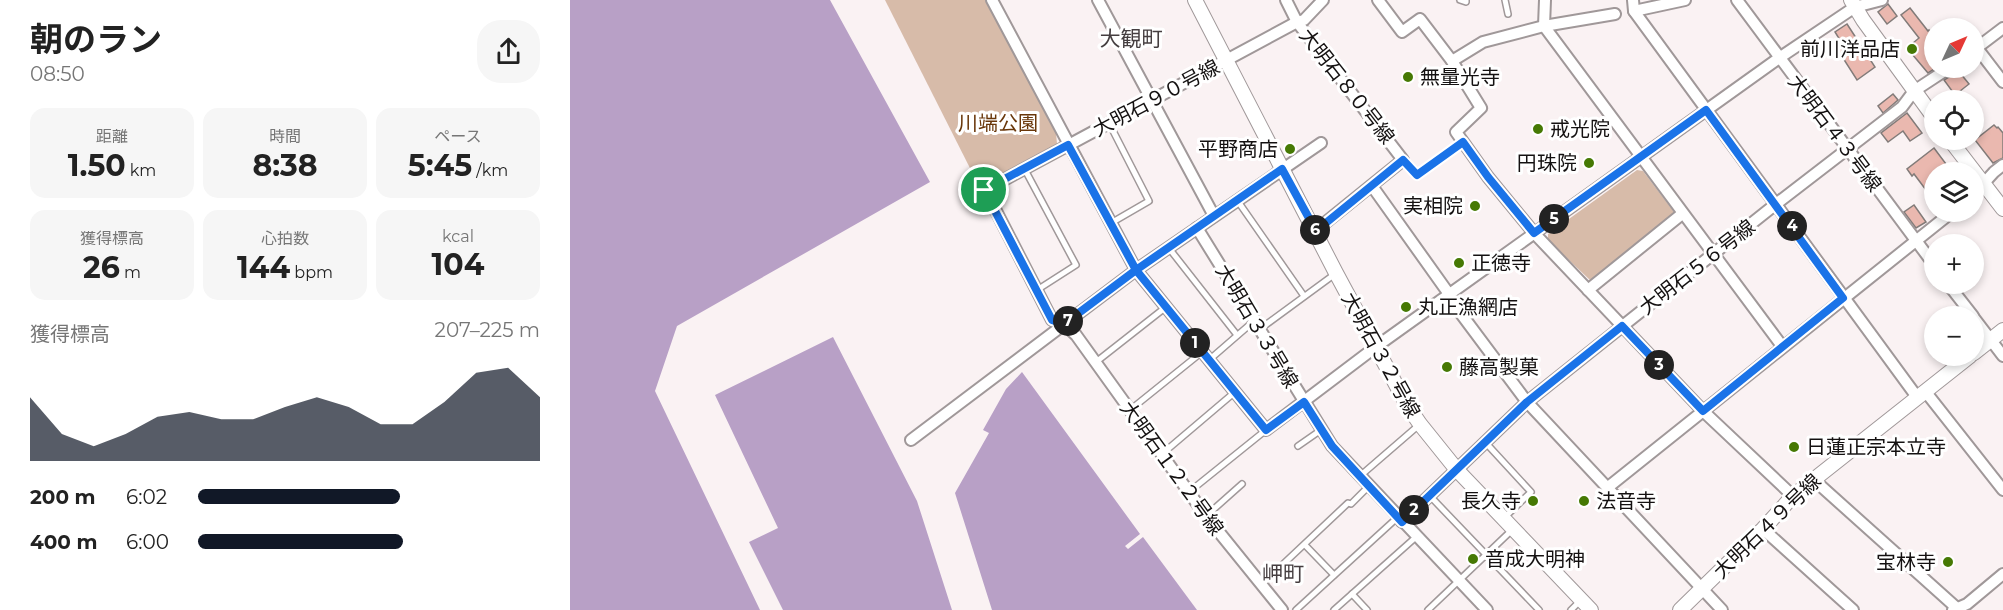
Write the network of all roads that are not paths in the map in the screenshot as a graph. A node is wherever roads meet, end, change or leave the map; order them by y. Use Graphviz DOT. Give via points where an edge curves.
graph roads {
  1 [pos="992,0"];
  2 [pos="1098,0"];
  3 [pos="1195,0"];
  4 [pos="1286,0"];
  5 [pos="1323,0"];
  6 [pos="1378,0"];
  7 [pos="1460,0"];
  8 [pos="1466,0"];
  9 [pos="1505,0"];
  10 [pos="1545,0"];
  11 [pos="1685,0"];
  12 [pos="1737,0"];
  13 [pos="1881,0"];
  14 [pos="1853,4"];
  15 [pos="1633,5"];
  16 [pos="1508,14"];
  17 [pos="1615,14"];
  18 [pos="1297,22"];
  19 [pos="1544,27"];
  20 [pos="2003,28"];
  21 [pos="1984,43"];
  22 [pos="1779,58"];
  23 [pos="1984,59"];
  24 [pos="1226,61"];
  25 [pos="1452,61"];
  26 [pos="1934,78"];
  27 [pos="2003,82"];
  28 [pos="1914,91"];
  29 [pos="1152,100"];
  30 [pos="1924,104"];
  31 [pos="1706,110"];
  32 [pos="1109,123"];
  33 [pos="1463,142"];
  34 [pos="1321,143"];
  35 [pos="1068,145"];
  36 [pos="1848,149"];
  37 [pos="1640,156"];
  38 [pos="1403,160"];
  39 [pos="2003,165"];
  40 [pos="1024,168"];
  41 [pos="1282,169"];
  42 [pos="976,174"];
  43 [pos="1984,184"];
  44 [pos="1372,186"];
  45 [pos="984,190"];
  46 [pos="1984,193"];
  47 [pos="1237,200"];
  48 [pos="1776,204"];
  49 [pos="2003,209"];
  50 [pos="1682,214"];
  51 [pos="1214,216"];
  52 [pos="1939,222"];
  53 [pos="1111,223"];
  54 [pos="1197,228"];
  55 [pos="1316,231"];
  56 [pos="1534,233"];
  57 [pos="1916,240"];
  58 [pos="1168,247"];
  59 [pos="1924,251"];
  60 [pos="1714,255"];
  61 [pos="1136,270"];
  62 [pos="1336,273"];
  63 [pos="1037,290"];
  64 [pos="1588,290"];
  65 [pos="1449,294"];
  66 [pos="1956,294"];
  67 [pos="1304,296"];
  68 [pos="1843,298"];
  69 [pos="1965,306"];
  70 [pos="1166,307"];
  71 [pos="1064,324"];
  72 [pos="1257,326"];
  73 [pos="1622,326"];
  74 [pos="2003,330"];
  75 [pos="1984,332"];
  76 [pos="1238,335"];
  77 [pos="1990,340"];
  78 [pos="1984,344"];
  79 [pos="1377,346"];
  80 [pos="1782,346"];
  81 [pos="1206,356"];
  82 [pos="2003,356"];
  83 [pos="1096,362"];
  84 [pos="1957,366"];
  85 [pos="1235,392"];
  86 [pos="1921,394"];
  87 [pos="1304,402"];
  88 [pos="1527,402"];
  89 [pos="1130,410"];
  90 [pos="1703,411"];
  91 [pos="1420,424"];
  92 [pos="1266,430"];
  93 [pos="1321,430"];
  94 [pos="911,440"];
  95 [pos="1485,442"];
  96 [pos="1298,446"];
  97 [pos="1161,454"];
  98 [pos="1456,470"];
  99 [pos="1360,476"];
  100 [pos="1813,479"];
  101 [pos="1242,484"];
  102 [pos="1369,486"];
  103 [pos="1607,488"];
  104 [pos="2003,490"];
  105 [pos="1188,492"];
  106 [pos="1430,496"];
  107 [pos="1793,496"];
  108 [pos="1206,516"];
  109 [pos="1400,519"];
  110 [pos="1508,524"];
  111 [pos="1763,529"];
  112 [pos="1416,537"];
  113 [pos="1305,544"];
  114 [pos="1486,554"];
  115 [pos="2003,574"];
  116 [pos="1334,575"];
  117 [pos="1458,580"];
  118 [pos="1261,585"];
  119 [pos="1702,588"];
  120 [pos="1352,594"];
  121 [pos="1586,605"];
  122 [pos="1956,609"];
  123 [pos="1282,610"];
  124 [pos="1296,610"];
  125 [pos="1334,610"];
  126 [pos="1366,610"];
  127 [pos="1428,610"];
  128 [pos="1487,610"];
  129 [pos="1539,610"];
  130 [pos="1571,610"];
  131 [pos="1680,610"];
  132 [pos="1722,610"];
  133 [pos="1853,610"];
  1 -- 35 [label="street"];
  2 -- 29 [label="street"];
  3 -- 24 [label="street, 大明石３２号線"];
  4 -- 18 [label="street, 大明石８０号線"];
  5 -- 18 [label="street, 大明石９０号線"];
  6 -- 25 [label="street" via="1401,32 1420,19"];
  7 -- 8 [label="lane"];
  9 -- 16 [label="lane"];
  10 -- 19 [label="street"];
  11 -- 15 [label="street"];
  12 -- 22 [label="street, 大明石４３号線"];
  13 -- 14 [label="street"];
  14 -- 22 [label="street"];
  14 -- 28 [label="street"];
  15 -- 31 [label="street"];
  17 -- 19 [label="street"];
  18 -- 24 [label="street, 大明石９０号線"];
  18 -- 38 [label="street, 大明石８０号線"];
  19 -- 25 [label="street" via="1483,42"];
  19 -- 37 [label="street"];
  20 -- 21 [label="street"];
  22 -- 31 [label="street"];
  22 -- 36 [label="street, 大明石４３号線"];
  23 -- 27 [label="street"];
  24 -- 29 [label="street, 大明石９０号線"];
  24 -- 41 [label="street, 大明石３２号線"];
  25 -- 33 [label="street" via="1481,108 1456,132"];
  26 -- 28 [label="street, 大明石５６号線"];
  28 -- 30 [label="street"];
  28 -- 36 [label="street, 大明石５６号線" via="1902,107"];
  29 -- 32 [label="street, 大明石９０号線"];
  29 -- 51 [label="street"];
  31 -- 37 [label="street"];
  31 -- 48 [label="street"];
  32 -- 35 [label="street, 大明石９０号線"];
  32 -- 53 [label="lane" via="1149,201"];
  33 -- 38 [label="lane, 大明石８０号線" via="1417,175"];
  33 -- 56 [label="street"];
  34 -- 41 [label="street"];
  35 -- 40 [label="street, 大明石９０号線"];
  35 -- 53 [label="street"];
  36 -- 48 [label="street, 大明石５６号線"];
  36 -- 57 [label="street, 大明石４３号線"];
  37 -- 50 [label="street"];
  37 -- 56 [label="street"];
  38 -- 44 [label="street"];
  39 -- 43 [label="street"];
  40 -- 45 [label="street, 大明石９０号線"];
  40 -- 63 [label="lane" via="1076,265"];
  41 -- 47 [label="street"];
  41 -- 55 [label="street, 大明石３２号線"];
  42 -- 45 [label="street, 大明石１２２号線"];
  44 -- 55 [label="street"];
  44 -- 65 [label="street"];
  45 -- 63 [label="street, 大明石１２２号線"];
  46 -- 49 [label="street"];
  47 -- 51 [label="street"];
  47 -- 67 [label="lane"];
  48 -- 60 [label="street, 大明石５６号線"];
  48 -- 68 [label="street"];
  50 -- 60 [label="street"];
  50 -- 64 [label="street"];
  51 -- 54 [label="street"];
  52 -- 57 [label="street"];
  53 -- 61 [label="street"];
  54 -- 58 [label="street"];
  54 -- 72 [label="street, 大明石３３号線"];
  55 -- 62 [label="street, 大明石３２号線"];
  56 -- 64 [label="street"];
  56 -- 65 [label="street"];
  57 -- 59 [label="street, 大明石４３号線"];
  57 -- 68 [label="street"];
  58 -- 61 [label="street"];
  58 -- 76 [label="lane"];
  60 -- 73 [label="street, 大明石５６号線"];
  60 -- 80 [label="street"];
  61 -- 70 [label="street"];
  61 -- 71 [label="street"];
  62 -- 67 [label="lane"];
  62 -- 79 [label="street, 大明石３２号線"];
  63 -- 71 [label="street, 大明石１２２号線" via="1052,320"];
  64 -- 73 [label="street"];
  65 -- 79 [label="street"];
  65 -- 88 [label="street"];
  66 -- 69 [label="street"];
  67 -- 72 [label="lane"];
  68 -- 80 [label="street"];
  68 -- 86 [label="street"];
  70 -- 81 [label="street"];
  70 -- 83 [label="lane"];
  71 -- 83 [label="street, 大明石１２２号線"];
  71 -- 94 [label="street"];
  72 -- 76 [label="lane"];
  72 -- 87 [label="street, 大明石３３号線"];
  73 -- 88 [label="street, 大明石５６号線"];
  73 -- 90 [label="street"];
  74 -- 77 [label="street"];
  75 -- 77 [label="street"];
  76 -- 81 [label="lane"];
  77 -- 78 [label="street"];
  77 -- 82 [label="street"];
  79 -- 87 [label="street"];
  79 -- 91 [label="street, 大明石３２号線"];
  80 -- 90 [label="street"];
  81 -- 85 [label="street"];
  81 -- 89 [label="lane"];
  83 -- 89 [label="street, 大明石１２２号線"];
  84 -- 86 [label="street, 大明石４９号線"];
  85 -- 92 [label="street"];
  85 -- 97 [label="lane"];
  86 -- 100 [label="street, 大明石４９号線"];
  86 -- 104 [label="street"];
  87 -- 92 [label="street"];
  87 -- 93 [label="street, 大明石３３号線"];
  88 -- 95 [label="street, 大明石５６号線"];
  88 -- 103 [label="street"];
  89 -- 97 [label="street, 大明石１２２号線"];
  90 -- 103 [label="street"];
  90 -- 107 [label="street"];
  91 -- 98 [label="street, 大明石３２号線"];
  91 -- 99 [label="lane"];
  92 -- 105 [label="lane"];
  93 -- 96 [label="lane"];
  93 -- 99 [label="street, 大明石３３号線"];
  95 -- 98 [label="street, 大明石５６号線"];
  95 -- 110 [label="lane" via="1531,492"];
  97 -- 105 [label="street, 大明石１２２号線"];
  98 -- 106 [label="street, 大明石５６号線"];
  98 -- 110 [label="street, 大明石３２号線"];
  99 -- 102 [label="street, 大明石３３号線"];
  100 -- 107 [label="street, 大明石４９号線"];
  100 -- 122 [label="street"];
  101 -- 108 [label="lane"];
  102 -- 109 [label="street, 大明石３３号線"];
  102 -- 113 [label="lane"];
  103 -- 119 [label="street"];
  105 -- 108 [label="street, 大明石１２２号線"];
  106 -- 109 [label="street, 大明石５６号線"];
  106 -- 114 [label="lane"];
  107 -- 111 [label="street, 大明石４９号線"];
  108 -- 118 [label="street, 大明石１２２号線"];
  109 -- 112 [label="street, 大明石３３号線"];
  109 -- 116 [label="lane"];
  110 -- 114 [label="lane"];
  110 -- 121 [label="street, 大明石３２号線"];
  111 -- 119 [label="street, 大明石４９号線"];
  111 -- 133 [label="street"];
  112 -- 117 [label="street, 大明石３３号線"];
  112 -- 120 [label="lane"];
  113 -- 116 [label="lane"];
  113 -- 118 [label="lane"];
  114 -- 117 [label="lane"];
  114 -- 129 [label="lane"];
  115 -- 122 [label="street"];
  116 -- 124 [label="lane"];
  117 -- 127 [label="lane"];
  117 -- 128 [label="street, 大明石３３号線"];
  118 -- 123 [label="street, 大明石１２２号線"];
  119 -- 131 [label="street, 大明石４９号線"];
  119 -- 132 [label="street"];
  120 -- 125 [label="lane"];
  120 -- 126 [label="lane"];
  121 -- 130 [label="lane"];
}
